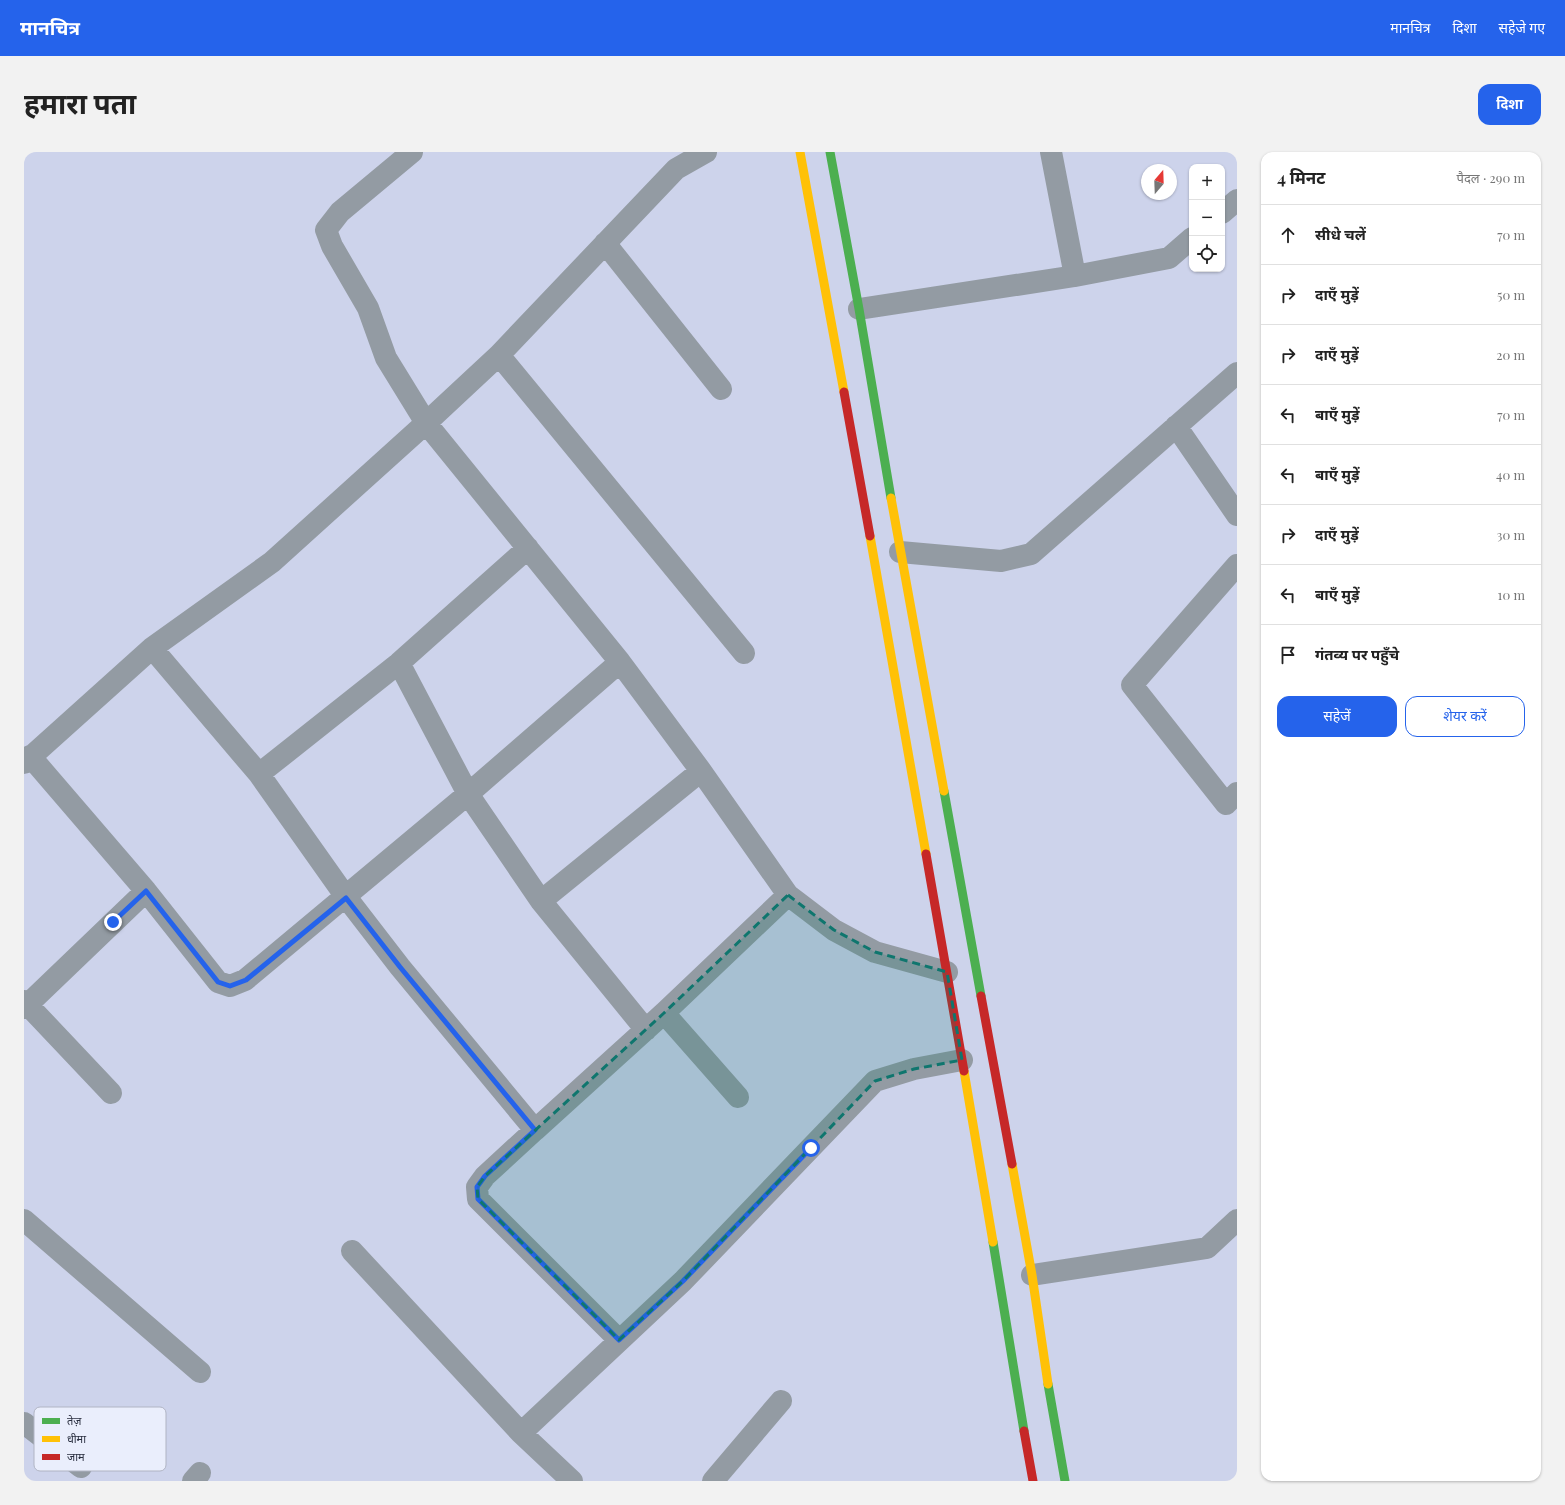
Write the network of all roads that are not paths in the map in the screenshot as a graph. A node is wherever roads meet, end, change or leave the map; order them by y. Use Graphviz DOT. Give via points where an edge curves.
graph roads {
  1 [pos="412,152"];
  2 [pos="706,152"];
  3 [pos="800,152"];
  4 [pos="830,152"];
  5 [pos="1051,152"];
  6 [pos="1237,200"];
  7 [pos="1225,210"];
  8 [pos="1189,241"];
  9 [pos="605,243"];
  10 [pos="1074,276"];
  11 [pos="859,309"];
  12 [pos="499,355"];
  13 [pos="1237,373"];
  14 [pos="721,389"];
  15 [pos="426,423"];
  16 [pos="1176,426"];
  17 [pos="1237,515"];
  18 [pos="528,548"];
  19 [pos="900,552"];
  20 [pos="1237,565"];
  21 [pos="152,648"];
  22 [pos="744,653"];
  23 [pos="620,662"];
  24 [pos="399,663"];
  25 [pos="27,760"];
  26 [pos="701,771"];
  27 [pos="259,774"];
  28 [pos="1237,793"];
  29 [pos="468,794"];
  30 [pos="146,891"];
  31 [pos="788,895"];
  32 [pos="346,898"];
  33 [pos="541,901"];
  34 [pos="947,972"];
  35 [pos="25,1004"];
  36 [pos="664,1013"];
  37 [pos="646,1030"];
  38 [pos="962,1060"];
  39 [pos="111,1093"];
  40 [pos="738,1097"];
  41 [pos="535,1130"];
  42 [pos="24,1220"];
  43 [pos="1237,1220"];
  44 [pos="352,1251"];
  45 [pos="1032,1275"];
  46 [pos="619,1340"];
  47 [pos="200,1372"];
  48 [pos="781,1401"];
  49 [pos="24,1424"];
  50 [pos="34,1432"];
  51 [pos="521,1433"];
  52 [pos="572,1481"];
  53 [pos="714,1481"];
  54 [pos="1033,1481"];
  55 [pos="1065,1481"];
  1 -- 15 [label="street" via="340,212 326,230 332,246 368,308 386,358"];
  2 -- 9 [label="street" via="676,169"];
  3 -- 34 [label="highway"];
  4 -- 11 [label="highway"];
  5 -- 10 [label="street"];
  6 -- 7 [label="street"];
  8 -- 10 [label="street" via="1169,258"];
  9 -- 12 [label="street"];
  9 -- 14 [label="street"];
  10 -- 11 [label="street"];
  11 -- 19 [label="highway"];
  12 -- 15 [label="street"];
  12 -- 22 [label="street"];
  13 -- 16 [label="street"];
  15 -- 18 [label="street"];
  15 -- 21 [label="street" via="272,562"];
  16 -- 17 [label="street"];
  16 -- 19 [label="street" via="1031,554 1000,561"];
  18 -- 23 [label="street"];
  18 -- 24 [label="street"];
  19 -- 45 [label="highway"];
  20 -- 28 [label="street" via="1132,685 1226,804"];
  21 -- 25 [label="street"];
  21 -- 27 [label="street"];
  23 -- 26 [label="street"];
  23 -- 29 [label="street"];
  24 -- 27 [label="street"];
  24 -- 29 [label="street"];
  25 -- 30 [label="street"];
  26 -- 31 [label="street"];
  26 -- 33 [label="street"];
  27 -- 32 [label="street"];
  29 -- 32 [label="street"];
  29 -- 33 [label="street"];
  30 -- 32 [label="street" via="218,982 230,986 246,980"];
  30 -- 35 [label="street"];
  31 -- 34 [label="street" via="834,930 875,952"];
  31 -- 36 [label="street"];
  32 -- 41 [label="street"];
  33 -- 37 [label="street"];
  34 -- 38 [label="highway"];
  35 -- 39 [label="street"];
  36 -- 37 [label="street"];
  36 -- 40 [label="street"];
  37 -- 41 [label="street"];
  38 -- 46 [label="street" via="914,1069 875,1081 683,1281"];
  38 -- 54 [label="highway"];
  41 -- 46 [label="street" via="485,1176 477,1187 478,1199"];
  42 -- 47 [label="street"];
  43 -- 45 [label="street" via="1206,1248"];
  44 -- 51 [label="street"];
  45 -- 55 [label="highway"];
  46 -- 51 [label="street"];
  48 -- 53 [label="street"];
  49 -- 50 [label="street"];
  51 -- 52 [label="street"];
}
